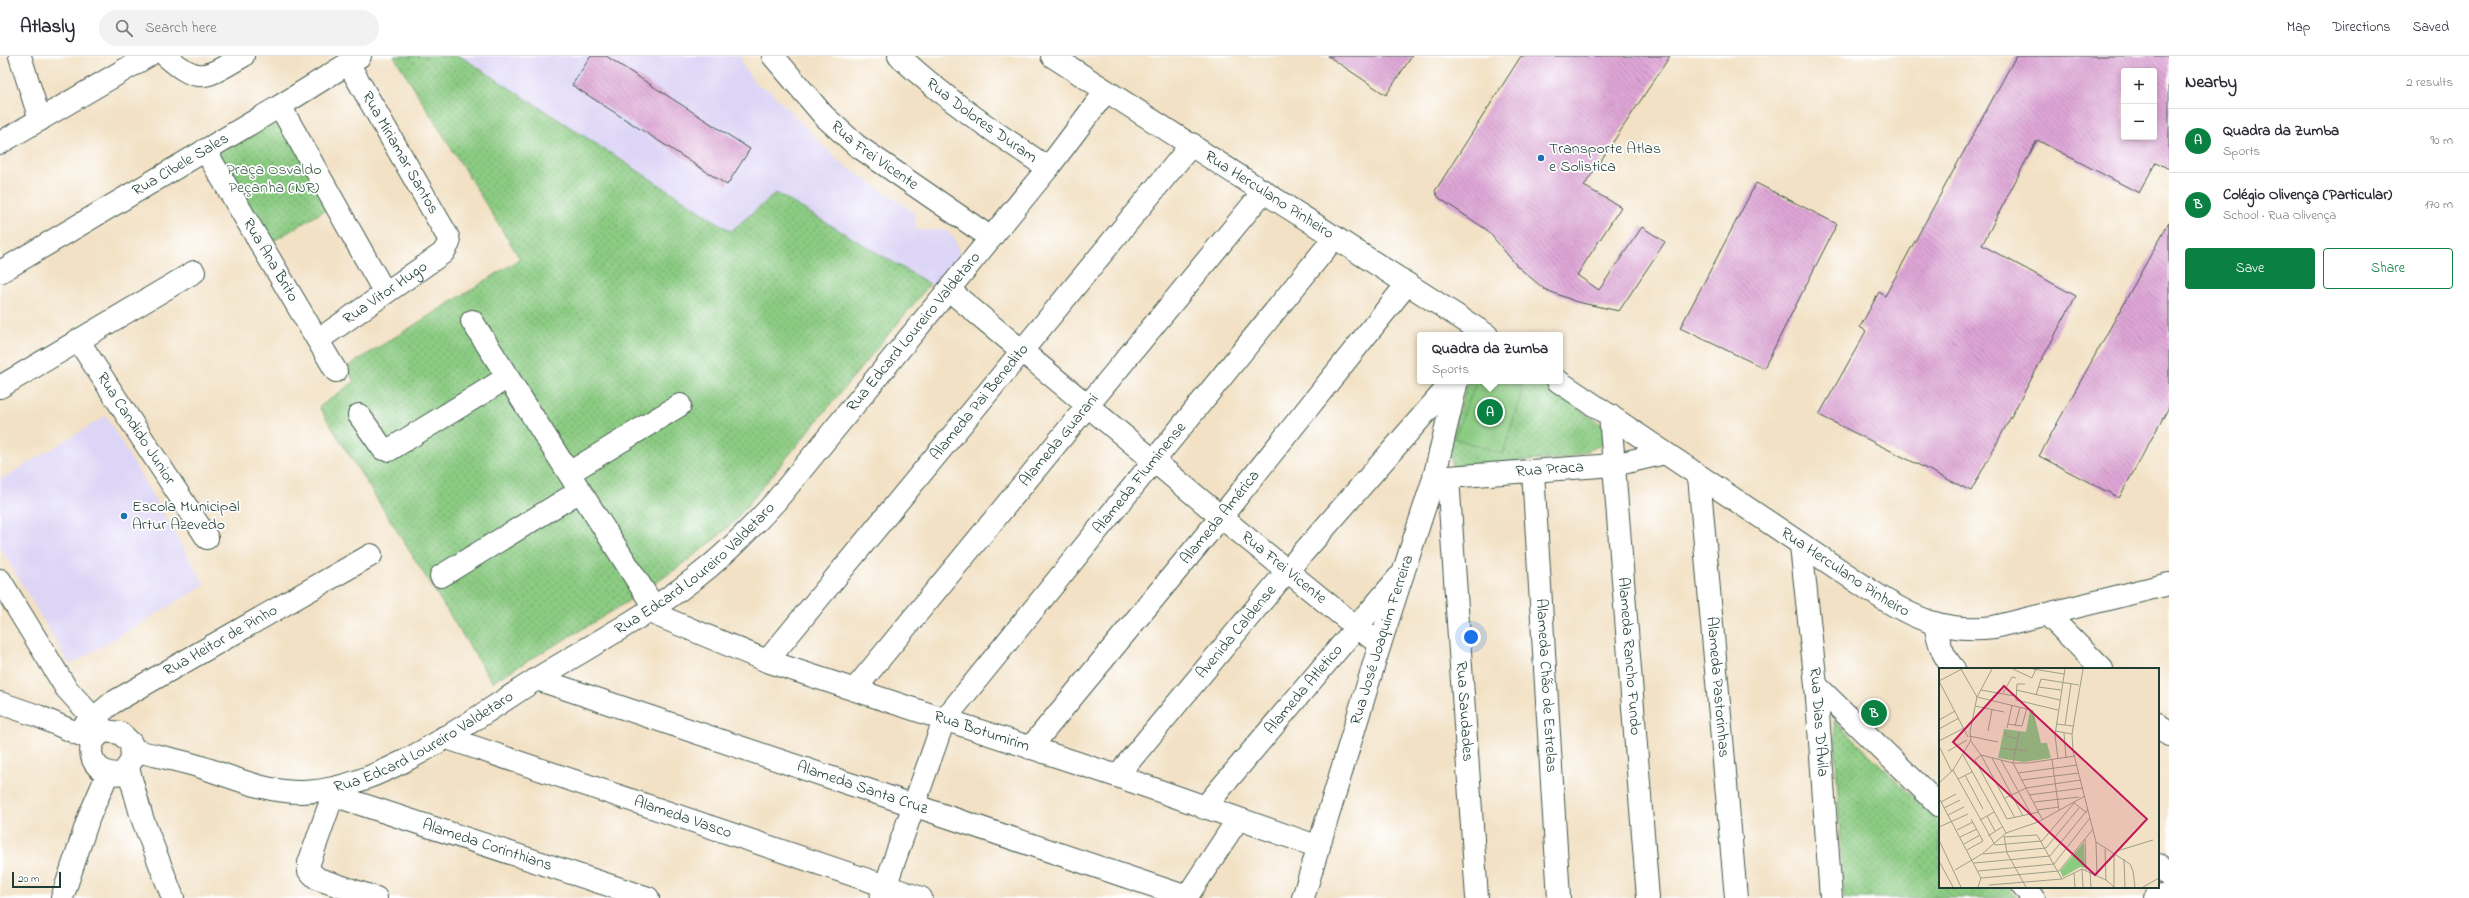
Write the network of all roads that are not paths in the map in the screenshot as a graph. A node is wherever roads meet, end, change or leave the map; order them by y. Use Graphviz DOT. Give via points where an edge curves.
graph roads {
  1 [pos="20,56"];
  2 [pos="148,56"];
  3 [pos="166,56"];
  4 [pos="242,56"];
  5 [pos="773,56"];
  6 [pos="899,56"];
  7 [pos="1052,56"];
  8 [pos="354,60"];
  9 [pos="1106,91"];
  10 [pos="280,106"];
  11 [pos="40,120"];
  12 [pos="0,144"];
  13 [pos="1192,144"];
  14 [pos="205,150"];
  15 [pos="1048,168"];
  16 [pos="1264,191"];
  17 [pos="1335,237"];
  18 [pos="991,238"];
  19 [pos="449,243"];
  20 [pos="0,272"];
  21 [pos="194,272"];
  22 [pos="1407,284"];
  23 [pos="949,290"];
  24 [pos="385,293"];
  25 [pos="472,321"];
  26 [pos="1481,332"];
  27 [pos="78,340"];
  28 [pos="318,340"];
  29 [pos="1022,352"];
  30 [pos="336,371"];
  31 [pos="508,377"];
  32 [pos="1450,384"];
  33 [pos="1456,384"];
  34 [pos="1563,384"];
  35 [pos="0,386"];
  36 [pos="680,405"];
  37 [pos="1086,406"];
  38 [pos="359,415"];
  39 [pos="1610,415"];
  40 [pos="1665,453"];
  41 [pos="1153,460"];
  42 [pos="1614,465"];
  43 [pos="1533,472"];
  44 [pos="1699,476"];
  45 [pos="1441,478"];
  46 [pos="574,482"];
  47 [pos="1221,517"];
  48 [pos="207,538"];
  49 [pos="1800,546"];
  50 [pos="371,555"];
  51 [pos="1287,571"];
  52 [pos="1404,571"];
  53 [pos="441,576"];
  54 [pos="0,580"];
  55 [pos="2169,584"];
  56 [pos="650,609"];
  57 [pos="2048,615"];
  58 [pos="1935,625"];
  59 [pos="1355,626"];
  60 [pos="1380,644"];
  61 [pos="767,661"];
  62 [pos="1953,668"];
  63 [pos="2101,668"];
  64 [pos="537,679"];
  65 [pos="1816,685"];
  66 [pos="855,689"];
  67 [pos="0,703"];
  68 [pos="944,720"];
  69 [pos="2159,725"];
  70 [pos="92,731"];
  71 [pos="2169,735"];
  72 [pos="444,737"];
  73 [pos="1030,748"];
  74 [pos="131,759"];
  75 [pos="108,774"];
  76 [pos="1117,776"];
  77 [pos="332,792"];
  78 [pos="1939,805"];
  79 [pos="913,806"];
  80 [pos="1204,808"];
  81 [pos="1238,819"];
  82 [pos="1318,846"];
  83 [pos="2159,866"];
  84 [pos="2169,876"];
  85 [pos="2024,888"];
  86 [pos="883,892"];
  87 [pos="2169,894"];
  88 [pos="62,898"];
  89 [pos="172,898"];
  90 [pos="376,898"];
  91 [pos="648,898"];
  92 [pos="921,898"];
  93 [pos="1186,898"];
  94 [pos="1303,898"];
  95 [pos="1477,898"];
  96 [pos="1559,898"];
  97 [pos="1648,898"];
  98 [pos="1736,898"];
  99 [pos="1831,898"];
  100 [pos="2034,898"];
  101 [pos="2155,898"];
  1 -- 11 [label="street"];
  2 -- 11 [label="street"];
  3 -- 4 [label="street" via="184,72 196,76 211,73"];
  5 -- 18 [label="street, Rua Frei Vicente" via="824,116 856,144"];
  6 -- 15 [label="street, Rua Dolores Duram" via="973,118"];
  7 -- 9 [label="street, Rua Herculano Pinheiro"];
  8 -- 10 [label="street, Rua Cibele Sales"];
  8 -- 19 [label="street, Rua Miriamar Santos"];
  9 -- 13 [label="street, Rua Herculano Pinheiro"];
  9 -- 15 [label="street, Rua Edcard Loureiro Valdetaro"];
  10 -- 14 [label="street, Rua Cibele Sales"];
  10 -- 24 [label="street"];
  11 -- 12 [label="street"];
  13 -- 16 [label="street, Rua Herculano Pinheiro"];
  13 -- 29 [label="street, Alameda Pai Benedito"];
  14 -- 20 [label="street, Rua Cibele Sales"];
  14 -- 28 [label="street, Rua Ana Brito"];
  15 -- 18 [label="street, Rua Edcard Loureiro Valdetaro"];
  16 -- 17 [label="street, Rua Herculano Pinheiro"];
  16 -- 37 [label="street, Alameda Guarani"];
  17 -- 22 [label="street, Rua Herculano Pinheiro"];
  17 -- 41 [label="street, Alameda Fluminense"];
  18 -- 23 [label="street, Rua Edcard Loureiro Valdetaro"];
  19 -- 24 [label="street, Rua Vitor Hugo" via="443,254"];
  21 -- 27 [label="street"];
  22 -- 26 [label="street, Rua Herculano Pinheiro"];
  22 -- 47 [label="street, Alameda América"];
  23 -- 29 [label="street, Rua Frei Vicente"];
  23 -- 56 [label="street, Rua Edcard Loureiro Valdetaro" via="775,502 708,568"];
  24 -- 28 [label="street, Rua Vitor Hugo"];
  25 -- 31 [label="street"];
  27 -- 35 [label="street"];
  27 -- 48 [label="street, Rua Candido Junior"];
  28 -- 30 [label="street, Rua Ana Brito"];
  29 -- 37 [label="street, Rua Frei Vicente"];
  29 -- 61 [label="street, Alameda Pai Benedito"];
  31 -- 38 [label="street" via="389,450 383,449"];
  31 -- 46 [label="street"];
  32 -- 51 [label="street, Avenida Caldense"];
  33 -- 45 [label="street, Rua José Joaquim Ferreira"];
  34 -- 39 [label="street, Rua Herculano Pinheiro"];
  36 -- 46 [label="street"];
  37 -- 41 [label="street, Rua Frei Vicente"];
  37 -- 66 [label="street, Alameda Guarani"];
  39 -- 40 [label="street, Rua Herculano Pinheiro"];
  39 -- 42 [label="street, Alameda Rancho Fundo"];
  40 -- 42 [label="street, Rua Praca"];
  40 -- 44 [label="street, Rua Herculano Pinheiro"];
  41 -- 47 [label="street, Rua Frei Vicente"];
  41 -- 68 [label="street, Alameda Fluminense"];
  42 -- 43 [label="street, Rua Praca"];
  42 -- 97 [label="street, Alameda Rancho Fundo"];
  43 -- 45 [label="street, Rua Praca"];
  43 -- 96 [label="street, Alameda Chão de Estrelas"];
  44 -- 49 [label="street, Rua Herculano Pinheiro"];
  44 -- 98 [label="street, Alameda Pastorinhas"];
  45 -- 52 [label="street, Rua José Joaquim Ferreira"];
  45 -- 95 [label="street, Rua Saudades"];
  46 -- 53 [label="street"];
  46 -- 56 [label="street"];
  47 -- 51 [label="street, Rua Frei Vicente"];
  47 -- 73 [label="street, Alameda América"];
  49 -- 58 [label="street, Rua Herculano Pinheiro" via="1895,607"];
  49 -- 65 [label="street, Rua Dias D'Avila"];
  50 -- 70 [label="street, Rua Heitor de Pinho" via="112,703"];
  51 -- 59 [label="street, Rua Frei Vicente"];
  51 -- 76 [label="street, Avenida Caldense"];
  52 -- 59 [label="street, Alameda Atletico"];
  52 -- 60 [label="street, Rua José Joaquim Ferreira"];
  54 -- 70 [label="street"];
  55 -- 57 [label="street, Rua Herculano Pinheiro"];
  56 -- 61 [label="street, Rua Botumirim"];
  56 -- 64 [label="street, Rua Edcard Loureiro Valdetaro"];
  57 -- 58 [label="street, Rua Herculano Pinheiro" via="1972,630"];
  57 -- 63 [label="street"];
  58 -- 62 [label="street" via="1945,659"];
  59 -- 60 [label="street, Rua Frei Vicente"];
  59 -- 80 [label="street, Alameda Atletico"];
  60 -- 82 [label="street, Rua José Joaquim Ferreira"];
  61 -- 66 [label="street, Rua Botumirim"];
  64 -- 72 [label="street, Rua Edcard Loureiro Valdetaro"];
  64 -- 79 [label="street, Alameda Santa Cruz"];
  65 -- 78 [label="street"];
  65 -- 99 [label="street, Rua Dias D'Avila"];
  66 -- 68 [label="street, Rua Botumirim"];
  67 -- 70 [label="street"];
  68 -- 73 [label="street, Rua Botumirim"];
  68 -- 79 [label="street, Alameda Fluminense"];
  69 -- 71 [label="street"];
  70 -- 74 [label="street" via="120,733 131,743"];
  70 -- 75 [label="street" via="92,757 95,764"];
  72 -- 77 [label="street, Rua Edcard Loureiro Valdetaro" via="393,766"];
  72 -- 86 [label="street, Alameda Vasco"];
  73 -- 76 [label="street, Rua Botumirim"];
  74 -- 75 [label="street" via="123,773"];
  74 -- 77 [label="street, Rua Edcard Loureiro Valdetaro" via="202,767 235,780 273,790"];
  74 -- 89 [label="street" via="142,818"];
  75 -- 88 [label="street" via="89,817"];
  76 -- 80 [label="street, Rua Botumirim"];
  77 -- 90 [label="street" via="309,863 309,871 318,879"];
  77 -- 91 [label="street, Alameda Corinthians"];
  79 -- 86 [label="street, Alameda Fluminense"];
  79 -- 93 [label="street, Alameda Santa Cruz"];
  80 -- 81 [label="street, Rua Botumirim"];
  81 -- 82 [label="street, Rua Botumirim"];
  81 -- 93 [label="street"];
  82 -- 94 [label="street, Rua José Joaquim Ferreira"];
  83 -- 84 [label="street"];
  85 -- 100 [label="street"];
  86 -- 92 [label="street, Alameda Vasco"];
  87 -- 101 [label="street"];
}
